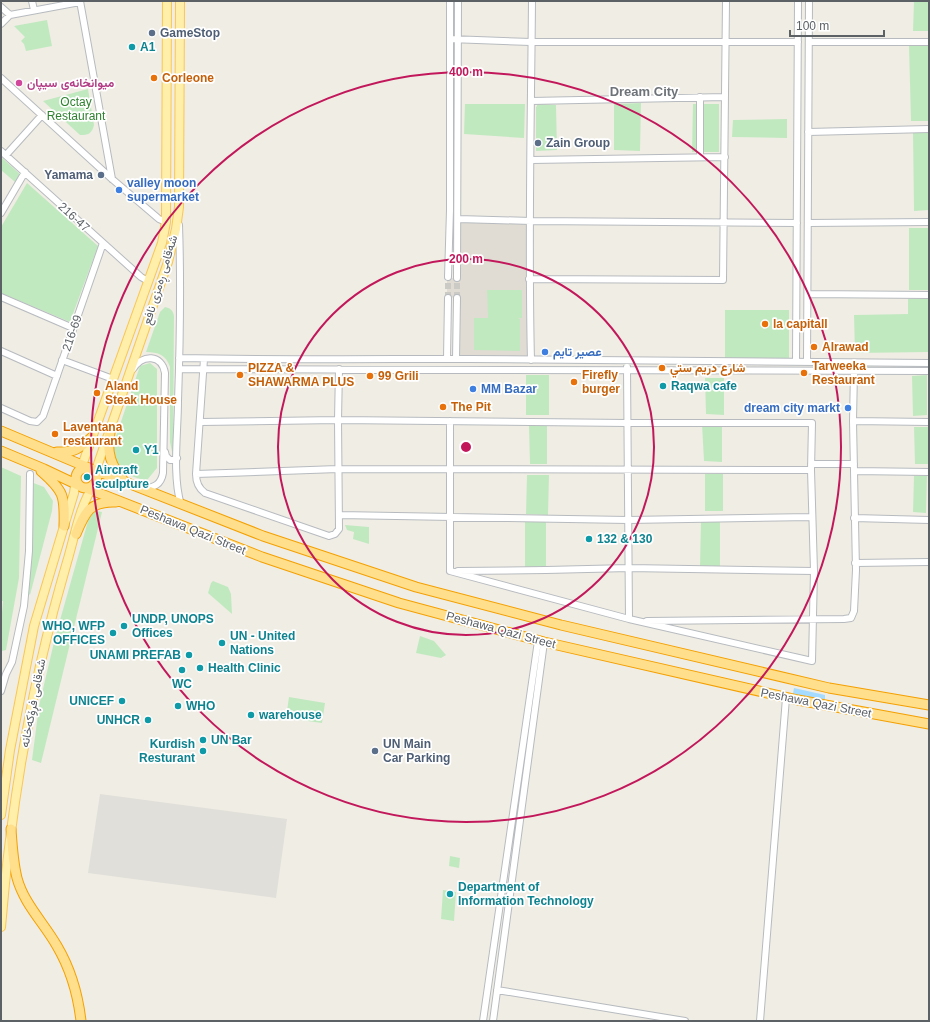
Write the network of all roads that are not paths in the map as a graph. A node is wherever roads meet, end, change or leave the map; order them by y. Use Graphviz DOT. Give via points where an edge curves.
graph roads {
  1 [pos="32,1"];
  2 [pos="80,1"];
  3 [pos="167,1"];
  4 [pos="180,1"];
  5 [pos="450,1"];
  6 [pos="458,1"];
  7 [pos="532,1"];
  8 [pos="726,1"];
  9 [pos="798,1"];
  10 [pos="809,1"];
  11 [pos="1,7"];
  12 [pos="34,10"];
  13 [pos="10,15"];
  14 [pos="1,24"];
  15 [pos="798,26"];
  16 [pos="809,26"];
  17 [pos="450,39"];
  18 [pos="458,39"];
  19 [pos="531,42"];
  20 [pos="725,42"];
  21 [pos="798,42"];
  22 [pos="809,42"];
  23 [pos="929,42"];
  24 [pos="798,60"];
  25 [pos="809,60"];
  26 [pos="1,78"];
  27 [pos="725,97"];
  28 [pos="700,98"];
  29 [pos="531,102"];
  30 [pos="42,115"];
  31 [pos="929,129"];
  32 [pos="808,132"];
  33 [pos="450,136"];
  34 [pos="458,136"];
  35 [pos="1,151"];
  36 [pos="6,155"];
  37 [pos="700,157"];
  38 [pos="724,157"];
  39 [pos="531,160"];
  40 [pos="25,172"];
  41 [pos="112,179"];
  42 [pos="3,204"];
  43 [pos="797,204"];
  44 [pos="808,204"];
  45 [pos="179,207"];
  46 [pos="1,213"];
  47 [pos="458,219"];
  48 [pos="531,221"];
  49 [pos="166,222"];
  50 [pos="725,222"];
  51 [pos="929,222"];
  52 [pos="797,223"];
  53 [pos="808,223"];
  54 [pos="103,243"];
  55 [pos="797,243"];
  56 [pos="808,244"];
  57 [pos="448,277"];
  58 [pos="457,278"];
  59 [pos="529,279"];
  60 [pos="148,281"];
  61 [pos="808,294"];
  62 [pos="929,295"];
  63 [pos="1,298"];
  64 [pos="448,298"];
  65 [pos="457,298"];
  66 [pos="73,328"];
  67 [pos="1,351"];
  68 [pos="179,358"];
  69 [pos="204,359"];
  70 [pos="429,359"];
  71 [pos="446,359"];
  72 [pos="62,360"];
  73 [pos="456,360"];
  74 [pos="484,360"];
  75 [pos="531,360"];
  76 [pos="627,362"];
  77 [pos="778,362"];
  78 [pos="796,362"];
  79 [pos="807,362"];
  80 [pos="832,363"];
  81 [pos="929,363"];
  82 [pos="179,369"];
  83 [pos="203,369"];
  84 [pos="339,369"];
  85 [pos="429,369"];
  86 [pos="484,369"];
  87 [pos="627,370"];
  88 [pos="778,370"];
  89 [pos="833,370"];
  90 [pos="854,371"];
  91 [pos="929,371"];
  92 [pos="57,376"];
  93 [pos="130,376"];
  94 [pos="113,379"];
  95 [pos="1,408"];
  96 [pos="338,420"];
  97 [pos="450,421"];
  98 [pos="853,421"];
  99 [pos="200,422"];
  100 [pos="929,422"];
  101 [pos="627,424"];
  102 [pos="1,431"];
  103 [pos="110,432"];
  104 [pos="91,440"];
  105 [pos="164,444"];
  106 [pos="104,448"];
  107 [pos="48,450"];
  108 [pos="1,451"];
  109 [pos="177,458"];
  110 [pos="32,464"];
  111 [pos="854,464"];
  112 [pos="811,467"];
  113 [pos="338,469"];
  114 [pos="450,469"];
  115 [pos="627,470"];
  116 [pos="854,471"];
  117 [pos="929,472"];
  118 [pos="30,474"];
  119 [pos="196,474"];
  120 [pos="86,478"];
  121 [pos="125,482"];
  122 [pos="143,489"];
  123 [pos="123,503"];
  124 [pos="181,504"];
  125 [pos="338,515"];
  126 [pos="812,517"];
  127 [pos="450,518"];
  128 [pos="854,518"];
  129 [pos="628,520"];
  130 [pos="929,520"];
  131 [pos="64,526"];
  132 [pos="76,534"];
  133 [pos="929,562"];
  134 [pos="855,563"];
  135 [pos="629,568"];
  136 [pos="450,571"];
  137 [pos="814,571"];
  138 [pos="629,619"];
  139 [pos="813,620"];
  140 [pos="637,621"];
  141 [pos="541,642"];
  142 [pos="1,691"];
  143 [pos="786,698"];
  144 [pos="929,705"];
  145 [pos="929,724"];
  146 [pos="1,815"];
  147 [pos="11,829"];
  148 [pos="3,881"];
  149 [pos="1,927"];
  150 [pos="497,990"];
  151 [pos="81,1021"];
  152 [pos="483,1021"];
  153 [pos="493,1021"];
  154 [pos="685,1021"];
  155 [pos="760,1021"];
  1 -- 12 [label="street"];
  2 -- 12 [label="street"];
  2 -- 41 [label="street"];
  3 -- 49 [label="main road, شەقامی ڕەمزی نافع"];
  4 -- 45 [label="main road, شەقامی ڕەمزی نافع"];
  5 -- 17 [label="street"];
  6 -- 18 [label="street"];
  7 -- 19 [label="street"];
  8 -- 20 [label="street"];
  9 -- 15 [label="street"];
  10 -- 16 [label="street"];
  11 -- 13 [label="street"];
  12 -- 13 [label="street"];
  13 -- 14 [label="street"];
  15 -- 16 [label="street"];
  15 -- 21 [label="street"];
  16 -- 22 [label="street"];
  17 -- 18 [label="street"];
  17 -- 33 [label="street"];
  18 -- 19 [label="street"];
  18 -- 34 [label="street"];
  19 -- 20 [label="street"];
  19 -- 29 [label="street"];
  20 -- 21 [label="street"];
  20 -- 27 [label="street"];
  21 -- 24 [label="street"];
  22 -- 23 [label="street"];
  22 -- 25 [label="street"];
  24 -- 25 [label="street"];
  24 -- 43 [label="street"];
  25 -- 32 [label="street"];
  26 -- 30 [label="street"];
  27 -- 28 [label="street"];
  27 -- 38 [label="street"];
  28 -- 29 [label="street"];
  28 -- 37 [label="street"];
  29 -- 39 [label="street"];
  30 -- 36 [label="street"];
  30 -- 41 [label="street"];
  31 -- 32 [label="street"];
  32 -- 44 [label="street"];
  33 -- 34 [label="street"];
  33 -- 57 [label="street"];
  34 -- 47 [label="street"];
  35 -- 36 [label="street, 216-47"];
  36 -- 40 [label="street, 216-47"];
  37 -- 38 [label="street"];
  37 -- 39 [label="street"];
  38 -- 50 [label="street"];
  39 -- 48 [label="street"];
  40 -- 42 [label="street"];
  40 -- 54 [label="street, 216-47"];
  41 -- 49 [label="street" via="159,219"];
  42 -- 46 [label="street"];
  43 -- 44 [label="street"];
  43 -- 52 [label="street"];
  44 -- 53 [label="street"];
  45 -- 68 [label="street"];
  45 -- 93 [label="main road, شەقامی ڕەمزی نافع" via="168,262"];
  47 -- 48 [label="street"];
  47 -- 58 [label="street"];
  48 -- 50 [label="street"];
  48 -- 59 [label="street"];
  49 -- 60 [label="main road, شەقامی ڕەمزی نافع" via="162,243"];
  50 -- 52 [label="street"];
  50 -- 59 [label="street" via="724,280"];
  51 -- 53 [label="street"];
  52 -- 55 [label="street"];
  53 -- 56 [label="street"];
  54 -- 60 [label="street, 216-47"];
  54 -- 66 [label="street, 216-69"];
  55 -- 56 [label="street"];
  55 -- 78 [label="street"];
  56 -- 61 [label="street"];
  59 -- 75 [label="street"];
  60 -- 94 [label="main road, شەقامی ڕەمزی نافع"];
  61 -- 62 [label="street"];
  61 -- 79 [label="street"];
  63 -- 66 [label="street"];
  64 -- 71 [label="street"];
  65 -- 73 [label="street"];
  66 -- 72 [label="street, 216-69"];
  67 -- 92 [label="street"];
  68 -- 69 [label="street"];
  68 -- 82 [label="street"];
  69 -- 70 [label="street"];
  69 -- 83 [label="street"];
  70 -- 71 [label="street"];
  70 -- 85 [label="street"];
  71 -- 73 [label="street"];
  72 -- 92 [label="street, 216-69"];
  72 -- 94 [label="street"];
  73 -- 74 [label="street"];
  74 -- 75 [label="street"];
  74 -- 86 [label="street"];
  75 -- 76 [label="street"];
  76 -- 77 [label="street"];
  76 -- 87 [label="street"];
  77 -- 78 [label="street"];
  77 -- 88 [label="street"];
  78 -- 79 [label="street"];
  79 -- 80 [label="street"];
  80 -- 81 [label="street"];
  80 -- 89 [label="street"];
  82 -- 83 [label="street"];
  82 -- 109 [label="street"];
  83 -- 84 [label="street"];
  83 -- 99 [label="street"];
  84 -- 85 [label="street"];
  84 -- 96 [label="street"];
  85 -- 86 [label="street"];
  86 -- 87 [label="street"];
  87 -- 88 [label="street"];
  87 -- 101 [label="street"];
  88 -- 89 [label="street"];
  89 -- 90 [label="street"];
  90 -- 91 [label="street"];
  90 -- 98 [label="street"];
  92 -- 95 [label="street, 216-69" via="43,416 37,422"];
  93 -- 103 [label="main road, شەقامی ڕەمزی نافع"];
  93 -- 105 [label="street" via="137,364 144,359 157,360 164,368"];
  94 -- 104 [label="main road, شەقامی ڕەمزی نافع"];
  96 -- 97 [label="street"];
  96 -- 99 [label="street"];
  96 -- 113 [label="street"];
  97 -- 101 [label="street"];
  97 -- 114 [label="street"];
  98 -- 100 [label="street"];
  98 -- 111 [label="street"];
  99 -- 119 [label="street"];
  101 -- 112 [label="street" via="812,423"];
  101 -- 115 [label="street"];
  102 -- 107 [label="highway, Peshawa Qazi Street"];
  103 -- 106 [label="main road, شەقامی ڕەمزی نافع"];
  103 -- 121 [label="highway" via="110,457 116,472"];
  104 -- 106 [label="main road" via="93,449"];
  104 -- 107 [label="highway" via="74,451"];
  104 -- 120 [label="main road, شەقامی ڕەمزی نافع"];
  105 -- 109 [label="street" via="168,459 172,461"];
  105 -- 122 [label="street" via="162,479 155,486"];
  106 -- 120 [label="main road, شەقامی ڕەمزی نافع"];
  107 -- 120 [label="highway, Peshawa Qazi Street"];
  108 -- 110 [label="highway, Peshawa Qazi Street"];
  109 -- 124 [label="street" via="177,488"];
  110 -- 120 [label="highway, Peshawa Qazi Street"];
  110 -- 131 [label="highway" via="61,491"];
  111 -- 112 [label="street"];
  111 -- 116 [label="street"];
  112 -- 115 [label="street"];
  112 -- 126 [label="street"];
  113 -- 114 [label="street"];
  113 -- 119 [label="street"];
  113 -- 125 [label="street"];
  114 -- 115 [label="street"];
  114 -- 127 [label="street"];
  115 -- 129 [label="street"];
  116 -- 117 [label="street"];
  116 -- 128 [label="street"];
  118 -- 142 [label="street" via="29,551 24,606 12,662"];
  119 -- 125 [label="street" via="198,485 205,492 326,535 332,536 337,532"];
  120 -- 121 [label="highway, Peshawa Qazi Street"];
  120 -- 123 [label="highway, Peshawa Qazi Street"];
  120 -- 131 [label="main road, شەقامی فڕۆکەخانە"];
  120 -- 132 [label="main road, شەقامی فڕۆکەخانە"];
  121 -- 122 [label="highway, Peshawa Qazi Street"];
  122 -- 124 [label="highway, Peshawa Qazi Street"];
  123 -- 132 [label="highway" via="98,503 84,515"];
  123 -- 141 [label="highway, Peshawa Qazi Street" via="269,560 399,603"];
  124 -- 144 [label="highway, Peshawa Qazi Street" via="263,536 416,587 561,625 829,688"];
  125 -- 127 [label="street"];
  126 -- 129 [label="street"];
  126 -- 137 [label="street"];
  127 -- 129 [label="street"];
  127 -- 136 [label="street"];
  128 -- 130 [label="street"];
  128 -- 134 [label="street"];
  129 -- 135 [label="street"];
  131 -- 146 [label="main road, شەقامی فڕۆکەخانە" via="34,626 10,750"];
  132 -- 147 [label="main road, شەقامی فڕۆکەخانە" via="42,657"];
  133 -- 134 [label="street"];
  134 -- 139 [label="street" via="854,611 851,618"];
  135 -- 136 [label="street"];
  135 -- 137 [label="street"];
  135 -- 138 [label="street"];
  136 -- 138 [label="street"];
  137 -- 139 [label="street"];
  138 -- 140 [label="street"];
  139 -- 140 [label="street"];
  139 -- 140 [label="street" via="812,660"];
  141 -- 143 [label="highway, Peshawa Qazi Street"];
  141 -- 150 [label="street"];
  141 -- 152 [label="street"];
  143 -- 145 [label="highway, Peshawa Qazi Street"];
  143 -- 155 [label="street"];
  147 -- 148 [label="main road, شەقامی فڕۆکەخانە"];
  147 -- 151 [label="highway" via="17,878 28,903 58,946 73,980"];
  148 -- 149 [label="main road, شەقامی فڕۆکەخانە"];
  150 -- 153 [label="street"];
  150 -- 154 [label="street"];
}
